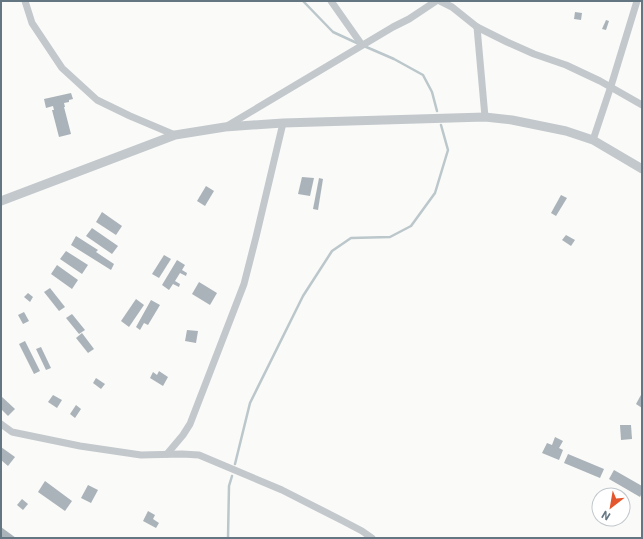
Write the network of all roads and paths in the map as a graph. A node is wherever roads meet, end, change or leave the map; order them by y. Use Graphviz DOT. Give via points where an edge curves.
graph roads {
  1 [pos="25,1"];
  2 [pos="436,1"];
  3 [pos="440,1"];
  4 [pos="637,1"];
  5 [pos="333,2"];
  6 [pos="453,4"];
  7 [pos="477,27"];
  8 [pos="362,45"];
  9 [pos="611,86"];
  10 [pos="642,105"];
  11 [pos="485,117"];
  12 [pos="283,123"];
  13 [pos="225,127"];
  14 [pos="175,135"];
  15 [pos="593,140"];
  16 [pos="642,168"];
  17 [pos="1,201"];
  18 [pos="1,424"];
  19 [pos="167,454"];
  20 [pos="372,538"];
  1 -- 14 [label="street" via="32,23 62,68 97,100"];
  2 -- 8 [label="street"];
  3 -- 6 [label="street"];
  4 -- 9 [label="street"];
  5 -- 8 [label="street"];
  6 -- 7 [label="street"];
  7 -- 9 [label="street"];
  7 -- 11 [label="street"];
  8 -- 13 [label="street"];
  9 -- 10 [label="street"];
  9 -- 15 [label="street"];
  11 -- 12 [label="street"];
  11 -- 15 [label="street" via="566,131"];
  12 -- 13 [label="street"];
  12 -- 19 [label="street" via="244,284 190,424"];
  13 -- 14 [label="street"];
  14 -- 17 [label="street"];
  15 -- 16 [label="street"];
  18 -- 19 [label="street" via="12,432 80,446 141,455"];
  19 -- 20 [label="street" via="199,455 282,490"];
}
